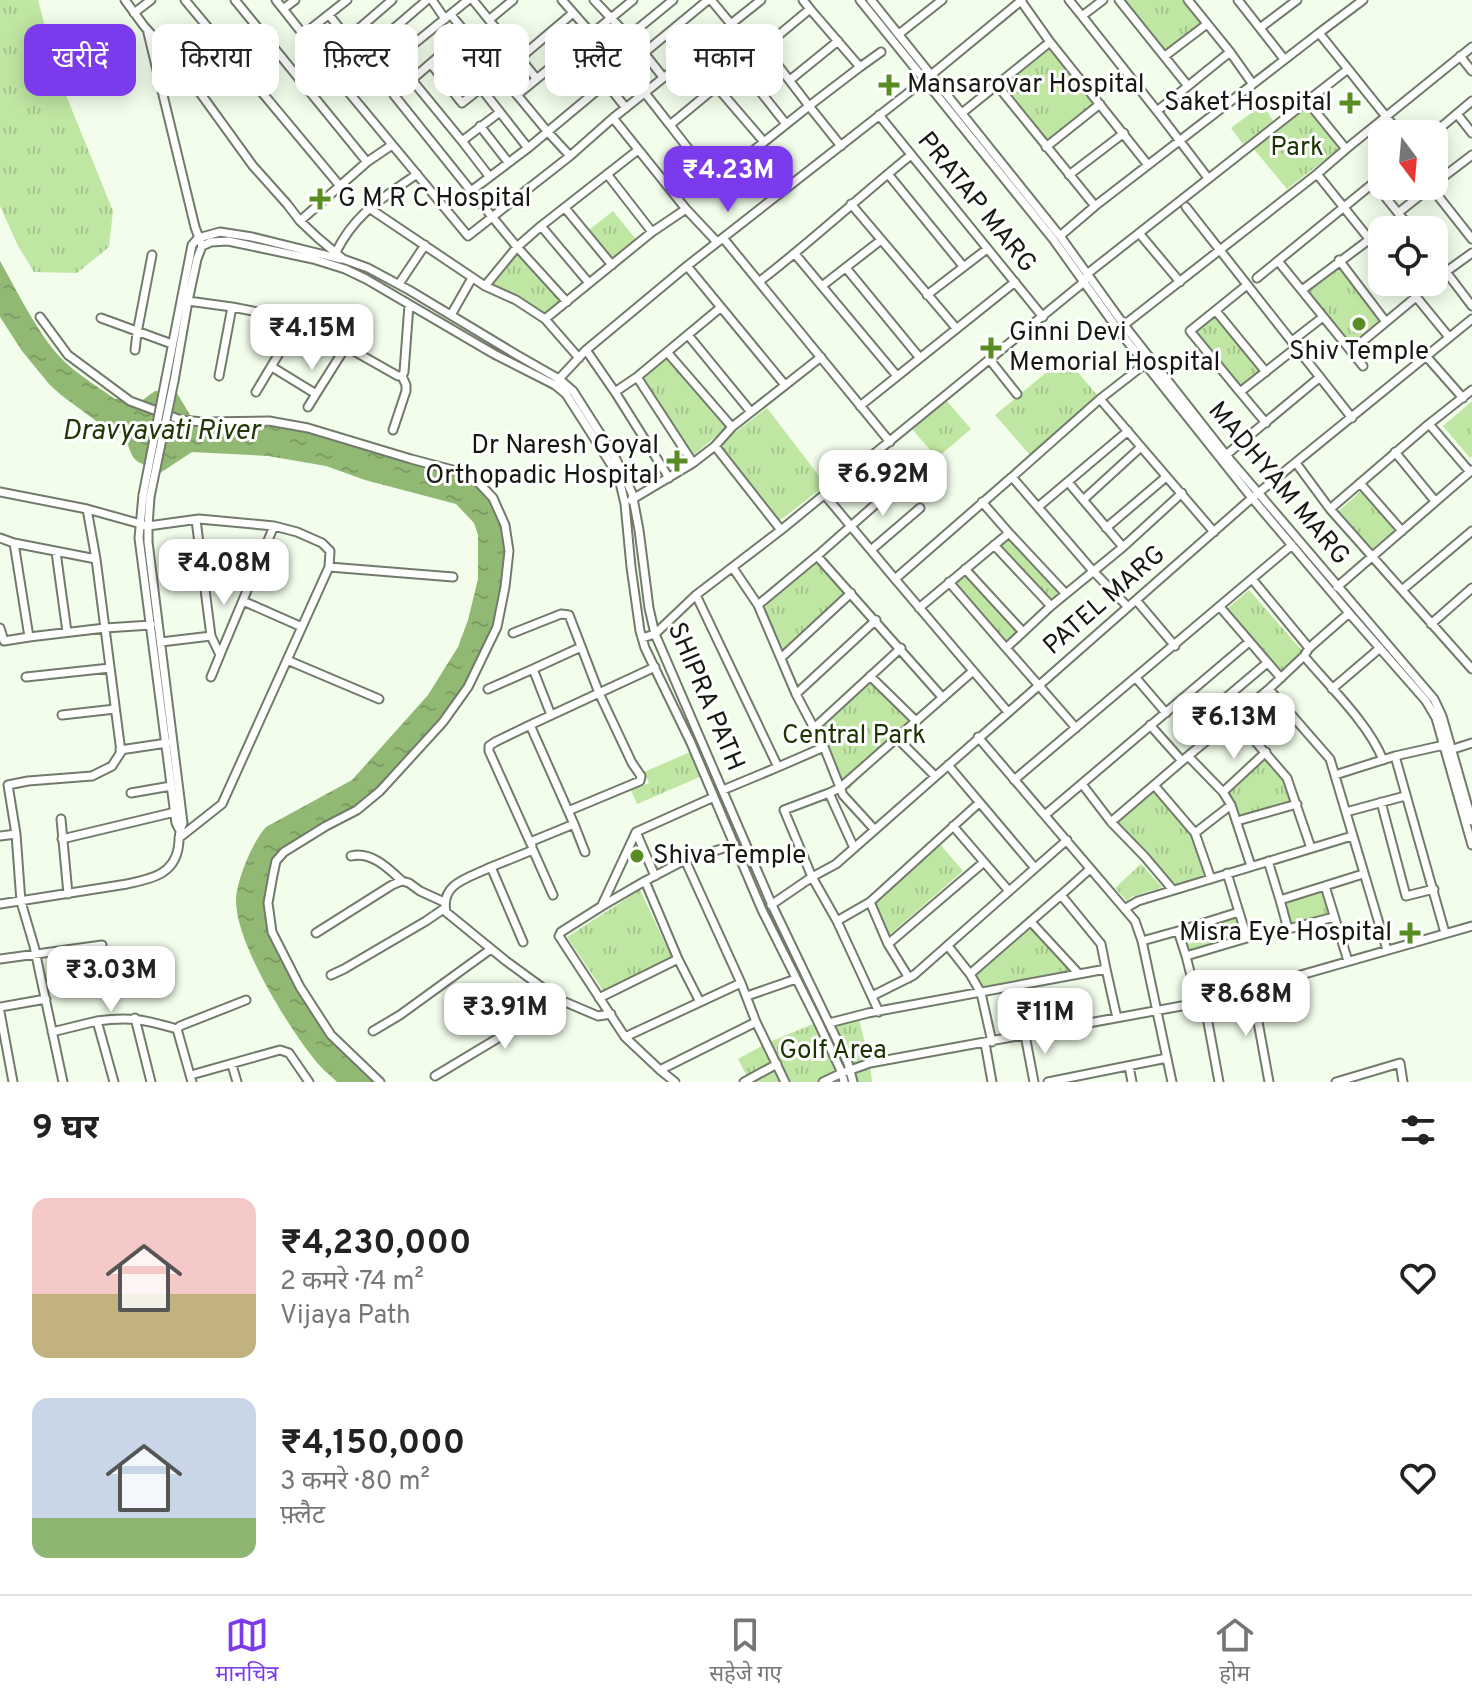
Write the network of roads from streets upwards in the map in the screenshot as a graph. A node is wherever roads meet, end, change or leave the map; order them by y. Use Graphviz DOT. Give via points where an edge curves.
graph roads {
  1 [pos="125,0"];
  2 [pos="151,0"];
  3 [pos="185,0"];
  4 [pos="235,0"];
  5 [pos="276,0"];
  6 [pos="295,0"];
  7 [pos="347,0"];
  8 [pos="392,0"];
  9 [pos="430,0"];
  10 [pos="470,0"];
  11 [pos="513,0"];
  12 [pos="562,0"];
  13 [pos="594,0"];
  14 [pos="633,0"];
  15 [pos="673,0"];
  16 [pos="710,0"];
  17 [pos="803,0"];
  18 [pos="860,0"];
  19 [pos="871,0"];
  20 [pos="942,0"];
  21 [pos="1022,0"];
  22 [pos="1069,0"];
  23 [pos="1103,0"];
  24 [pos="1119,0"];
  25 [pos="1188,0"];
  26 [pos="1238,0"];
  27 [pos="1363,0"];
  28 [pos="756,2"];
  29 [pos="1291,2"];
  30 [pos="932,3"];
  31 [pos="283,9"];
  32 [pos="810,9"];
  33 [pos="134,13"];
  34 [pos="573,13"];
  35 [pos="329,15"];
  36 [pos="1082,16"];
  37 [pos="448,17"];
  38 [pos="610,18"];
  39 [pos="490,19"];
  40 [pos="296,24"];
  41 [pos="317,24"];
  42 [pos="336,24"];
  43 [pos="364,24"];
  44 [pos="401,24"];
  45 [pos="457,24"];
  46 [pos="494,24"];
  47 [pos="583,24"];
  48 [pos="602,24"];
  49 [pos="616,24"];
  50 [pos="644,24"];
  51 [pos="731,24"];
  52 [pos="1207,24"];
  53 [pos="1260,28"];
  54 [pos="147,30"];
  55 [pos="783,31"];
  56 [pos="1319,33"];
  57 [pos="899,34"];
  58 [pos="152,36"];
  59 [pos="838,41"];
  60 [pos="418,42"];
  61 [pos="1050,42"];
  62 [pos="1472,47"];
  63 [pos="650,48"];
  64 [pos="529,50"];
  65 [pos="881,52"];
  66 [pos="1230,52"];
  67 [pos="152,53"];
  68 [pos="1165,56"];
  69 [pos="1460,56"];
  70 [pos="1284,59"];
  71 [pos="434,61"];
  72 [pos="650,61"];
  73 [pos="431,64"];
  74 [pos="860,67"];
  75 [pos="434,68"];
  76 [pos="529,69"];
  77 [pos="1348,69"];
  78 [pos="545,71"];
  79 [pos="783,71"];
  80 [pos="1472,71"];
  81 [pos="418,75"];
  82 [pos="666,75"];
  83 [pos="663,77"];
  84 [pos="536,78"];
  85 [pos="927,78"];
  86 [pos="790,80"];
  87 [pos="1252,83"];
  88 [pos="529,84"];
  89 [pos="997,85"];
  90 [pos="1188,86"];
  91 [pos="418,87"];
  92 [pos="650,89"];
  93 [pos="162,96"];
  94 [pos="202,96"];
  95 [pos="352,96"];
  96 [pos="395,96"];
  97 [pos="456,96"];
  98 [pos="471,96"];
  99 [pos="487,96"];
  100 [pos="518,96"];
  101 [pos="641,96"];
  102 [pos="647,96"];
  103 [pos="704,96"];
  104 [pos="725,96"];
  105 [pos="764,96"];
  106 [pos="1307,101"];
  107 [pos="1472,101"];
  108 [pos="1100,104"];
  109 [pos="809,106"];
  110 [pos="626,108"];
  111 [pos="1157,111"];
  112 [pos="500,112"];
  113 [pos="962,113"];
  114 [pos="1457,114"];
  115 [pos="879,115"];
  116 [pos="1386,116"];
  117 [pos="613,118"];
  118 [pos="1389,120"];
  119 [pos="1448,122"];
  120 [pos="786,124"];
  121 [pos="670,125"];
  122 [pos="480,126"];
  123 [pos="547,131"];
  124 [pos="1124,133"];
  125 [pos="1472,133"];
  126 [pos="462,141"];
  127 [pos="764,142"];
  128 [pos="1179,142"];
  129 [pos="392,145"];
  130 [pos="841,146"];
  131 [pos="1046,147"];
  132 [pos="528,148"];
  133 [pos="1346,149"];
  134 [pos="638,150"];
  135 [pos="911,155"];
  136 [pos="1472,155"];
  137 [pos="570,156"];
  138 [pos="367,162"];
  139 [pos="508,162"];
  140 [pos="1148,165"];
  141 [pos="417,174"];
  142 [pos="607,174"];
  143 [pos="888,174"];
  144 [pos="1317,174"];
  145 [pos="1448,174"];
  146 [pos="1069,175"];
  147 [pos="489,176"];
  148 [pos="1208,178"];
  149 [pos="340,186"];
  150 [pos="1368,188"];
  151 [pos="471,191"];
  152 [pos="1388,200"];
  153 [pos="1414,200"];
  154 [pos="1443,200"];
  155 [pos="851,204"];
  156 [pos="1095,206"];
  157 [pos="1186,207"];
  158 [pos="369,208"];
  159 [pos="565,208"];
  160 [pos="1344,208"];
  161 [pos="686,209"];
  162 [pos="1398,213"];
  163 [pos="1400,216"];
  164 [pos="492,217"];
  165 [pos="300,221"];
  166 [pos="541,226"];
  167 [pos="652,232"];
  168 [pos="1139,233"];
  169 [pos="1060,236"];
  170 [pos="1368,237"];
  171 [pos="1472,239"];
  172 [pos="720,240"];
  173 [pos="881,240"];
  174 [pos="1368,240"];
  175 [pos="200,242"];
  176 [pos="425,245"];
  177 [pos="517,247"];
  178 [pos="987,249"];
  179 [pos="1220,251"];
  180 [pos="336,252"];
  181 [pos="1472,253"];
  182 [pos="795,254"];
  183 [pos="152,255"];
  184 [pos="343,259"];
  185 [pos="1339,260"];
  186 [pos="1278,261"];
  187 [pos="612,265"];
  188 [pos="687,266"];
  189 [pos="963,266"];
  190 [pos="846,268"];
  191 [pos="345,269"];
  192 [pos="1448,270"];
  193 [pos="1448,272"];
  194 [pos="472,278"];
  195 [pos="1085,278"];
  196 [pos="1257,278"];
  197 [pos="760,281"];
  198 [pos="1015,282"];
  199 [pos="1180,282"];
  200 [pos="589,283"];
  201 [pos="399,284"];
  202 [pos="1247,285"];
  203 [pos="485,286"];
  204 [pos="822,286"];
  205 [pos="1302,290"];
  206 [pos="927,295"];
  207 [pos="1416,297"];
  208 [pos="188,301"];
  209 [pos="567,302"];
  210 [pos="409,305"];
  211 [pos="1472,306"];
  212 [pos="232,307"];
  213 [pos="720,308"];
  214 [pos="1216,311"];
  215 [pos="451,315"];
  216 [pos="40,317"];
  217 [pos="1043,317"];
  218 [pos="1323,317"];
  219 [pos="101,318"];
  220 [pos="545,319"];
  221 [pos="1472,319"];
  222 [pos="299,320"];
  223 [pos="1386,322"];
  224 [pos="1124,325"];
  225 [pos="956,328"];
  226 [pos="137,333"];
  227 [pos="688,335"];
  228 [pos="1449,337"];
  229 [pos="172,344"];
  230 [pos="1294,344"];
  231 [pos="345,348"];
  232 [pos="135,350"];
  233 [pos="586,350"];
  234 [pos="1351,351"];
  235 [pos="667,352"];
  236 [pos="1426,356"];
  237 [pos="821,357"];
  238 [pos="579,358"];
  239 [pos="920,358"];
  240 [pos="990,360"];
  241 [pos="1145,364"];
  242 [pos="1363,366"];
  243 [pos="272,367"];
  244 [pos="1266,372"];
  245 [pos="219,376"];
  246 [pos="402,376"];
  247 [pos="897,376"];
  248 [pos="637,377"];
  249 [pos="1320,377"];
  250 [pos="170,380"];
  251 [pos="557,382"];
  252 [pos="785,385"];
  253 [pos="1472,390"];
  254 [pos="256,392"];
  255 [pos="615,392"];
  256 [pos="1240,392"];
  257 [pos="316,394"];
  258 [pos="1017,394"];
  259 [pos="1463,398"];
  260 [pos="1100,399"];
  261 [pos="860,406"];
  262 [pos="308,407"];
  263 [pos="751,412"];
  264 [pos="1352,418"];
  265 [pos="1266,423"];
  266 [pos="1429,424"];
  267 [pos="732,427"];
  268 [pos="393,430"];
  269 [pos="1128,431"];
  270 [pos="890,442"];
  271 [pos="715,446"];
  272 [pos="1141,447"];
  273 [pos="1395,452"];
  274 [pos="1226,455"];
  275 [pos="693,463"];
  276 [pos="1296,463"];
  277 [pos="1471,471"];
  278 [pos="1012,477"];
  279 [pos="1166,477"];
  280 [pos="669,478"];
  281 [pos="1068,482"];
  282 [pos="1360,483"];
  283 [pos="894,488"];
  284 [pos="0,492"];
  285 [pos="1182,493"];
  286 [pos="824,494"];
  287 [pos="1255,495"];
  288 [pos="634,499"];
  289 [pos="1083,500"];
  290 [pos="1435,501"];
  291 [pos="982,502"];
  292 [pos="625,504"];
  293 [pos="1038,507"];
  294 [pos="920,508"];
  295 [pos="87,509"];
  296 [pos="1330,509"];
  297 [pos="196,520"];
  298 [pos="143,524"];
  299 [pos="274,526"];
  300 [pos="851,526"];
  301 [pos="1106,528"];
  302 [pos="781,530"];
  303 [pos="1402,531"];
  304 [pos="1472,531"];
  305 [pos="1214,532"];
  306 [pos="1009,533"];
  307 [pos="0,538"];
  308 [pos="14,543"];
  309 [pos="994,545"];
  310 [pos="1292,545"];
  311 [pos="1123,547"];
  312 [pos="871,550"];
  313 [pos="56,552"];
  314 [pos="817,556"];
  315 [pos="1372,556"];
  316 [pos="96,559"];
  317 [pos="329,567"];
  318 [pos="733,568"];
  319 [pos="965,569"];
  320 [pos="254,571"];
  321 [pos="1093,571"];
  322 [pos="202,573"];
  323 [pos="453,577"];
  324 [pos="895,579"];
  325 [pos="1252,579"];
  326 [pos="949,582"];
  327 [pos="1337,587"];
  328 [pos="1402,590"];
  329 [pos="1469,590"];
  330 [pos="851,593"];
  331 [pos="1066,594"];
  332 [pos="696,595"];
  333 [pos="1136,600"];
  334 [pos="1472,600"];
  335 [pos="243,601"];
  336 [pos="758,605"];
  337 [pos="1051,606"];
  338 [pos="1128,607"];
  339 [pos="1220,607"];
  340 [pos="919,608"];
  341 [pos="1349,613"];
  342 [pos="876,620"];
  343 [pos="1431,624"];
  344 [pos="151,625"];
  345 [pos="302,627"];
  346 [pos="0,628"];
  347 [pos="105,628"];
  348 [pos="67,632"];
  349 [pos="1023,632"];
  350 [pos="513,633"];
  351 [pos="655,634"];
  352 [pos="211,636"];
  353 [pos="29,637"];
  354 [pos="642,638"];
  355 [pos="161,642"];
  356 [pos="1249,642"];
  357 [pos="1175,646"];
  358 [pos="581,647"];
  359 [pos="901,648"];
  360 [pos="1006,648"];
  361 [pos="1309,648"];
  362 [pos="1380,648"];
  363 [pos="220,655"];
  364 [pos="1304,656"];
  365 [pos="782,657"];
  366 [pos="287,660"];
  367 [pos="1267,663"];
  368 [pos="655,667"];
  369 [pos="110,668"];
  370 [pos="533,669"];
  371 [pos="1472,669"];
  372 [pos="973,671"];
  373 [pos="870,676"];
  374 [pos="26,677"];
  375 [pos="211,677"];
  376 [pos="1136,678"];
  377 [pos="1281,678"];
  378 [pos="1040,685"];
  379 [pos="488,689"];
  380 [pos="1269,689"];
  381 [pos="1332,689"];
  382 [pos="599,693"];
  383 [pos="796,694"];
  384 [pos="943,698"];
  385 [pos="1184,698"];
  386 [pos="379,699"];
  387 [pos="115,709"];
  388 [pos="1008,712"];
  389 [pos="1166,713"];
  390 [pos="62,715"];
  391 [pos="551,715"];
  392 [pos="1202,718"];
  393 [pos="1235,718"];
  394 [pos="916,721"];
  395 [pos="530,725"];
  396 [pos="1150,725"];
  397 [pos="1076,728"];
  398 [pos="813,729"];
  399 [pos="1215,733"];
  400 [pos="978,737"];
  401 [pos="897,738"];
  402 [pos="167,743"];
  403 [pos="1472,743"];
  404 [pos="824,747"];
  405 [pos="1447,749"];
  406 [pos="120,750"];
  407 [pos="1266,752"];
  408 [pos="1395,756"];
  409 [pos="1185,758"];
  410 [pos="1383,760"];
  411 [pos="948,765"];
  412 [pos="778,767"];
  413 [pos="1335,775"];
  414 [pos="935,776"];
  415 [pos="1014,780"];
  416 [pos="1082,784"];
  417 [pos="4,785"];
  418 [pos="1154,785"];
  419 [pos="171,786"];
  420 [pos="840,788"];
  421 [pos="1472,788"];
  422 [pos="723,790"];
  423 [pos="1463,791"];
  424 [pos="1223,792"];
  425 [pos="131,793"];
  426 [pos="829,793"];
  427 [pos="1405,796"];
  428 [pos="714,797"];
  429 [pos="1381,802"];
  430 [pos="979,803"];
  431 [pos="1297,804"];
  432 [pos="1231,805"];
  433 [pos="568,811"];
  434 [pos="175,812"];
  435 [pos="1346,812"];
  436 [pos="1045,815"];
  437 [pos="61,819"];
  438 [pos="1237,821"];
  439 [pos="1472,821"];
  440 [pos="1111,822"];
  441 [pos="574,824"];
  442 [pos="953,826"];
  443 [pos="875,830"];
  444 [pos="636,832"];
  445 [pos="179,833"];
  446 [pos="1195,833"];
  447 [pos="16,834"];
  448 [pos="0,836"];
  449 [pos="1352,836"];
  450 [pos="62,839"];
  451 [pos="1067,840"];
  452 [pos="734,845"];
  453 [pos="1472,845"];
  454 [pos="532,846"];
  455 [pos="854,848"];
  456 [pos="1311,848"];
  457 [pos="585,852"];
  458 [pos="351,856"];
  459 [pos="685,860"];
  460 [pos="1268,861"];
  461 [pos="984,862"];
  462 [pos="1251,866"];
  463 [pos="491,867"];
  464 [pos="1035,868"];
  465 [pos="1090,869"];
  466 [pos="1227,873"];
  467 [pos="1363,874"];
  468 [pos="655,876"];
  469 [pos="812,877"];
  470 [pos="1211,879"];
  471 [pos="402,881"];
  472 [pos="645,881"];
  473 [pos="1325,886"];
  474 [pos="1434,889"];
  475 [pos="1173,890"];
  476 [pos="1009,891"];
  477 [pos="68,894"];
  478 [pos="553,895"];
  479 [pos="1061,895"];
  480 [pos="1280,900"];
  481 [pos="21,902"];
  482 [pos="870,902"];
  483 [pos="0,904"];
  484 [pos="444,905"];
  485 [pos="772,905"];
  486 [pos="602,906"];
  487 [pos="1126,908"];
  488 [pos="762,910"];
  489 [pos="1239,912"];
  490 [pos="1334,917"];
  491 [pos="837,921"];
  492 [pos="1031,922"];
  493 [pos="1472,926"];
  494 [pos="1288,929"];
  495 [pos="1178,931"];
  496 [pos="316,933"];
  497 [pos="1445,933"];
  498 [pos="1247,938"];
  499 [pos="1142,941"];
  500 [pos="523,942"];
  501 [pos="888,944"];
  502 [pos="102,945"];
  503 [pos="948,946"];
  504 [pos="491,949"];
  505 [pos="1387,950"];
  506 [pos="35,953"];
  507 [pos="1186,956"];
  508 [pos="0,959"];
  509 [pos="678,959"];
  510 [pos="1348,961"];
  511 [pos="1106,969"];
  512 [pos="970,974"];
  513 [pos="1079,974"];
  514 [pos="331,975"];
  515 [pos="909,978"];
  516 [pos="796,979"];
  517 [pos="741,983"];
  518 [pos="1252,989"];
  519 [pos="981,993"];
  520 [pos="747,996"];
  521 [pos="872,996"];
  522 [pos="599,998"];
  523 [pos="46,999"];
  524 [pos="558,999"];
  525 [pos="246,1000"];
  526 [pos="700,1002"];
  527 [pos="1201,1002"];
  528 [pos="0,1010"];
  529 [pos="1158,1011"];
  530 [pos="879,1012"];
  531 [pos="611,1014"];
  532 [pos="135,1018"];
  533 [pos="1117,1018"];
  534 [pos="97,1021"];
  535 [pos="756,1022"];
  536 [pos="829,1023"];
  537 [pos="177,1029"];
  538 [pos="373,1031"];
  539 [pos="52,1032"];
  540 [pos="1025,1035"];
  541 [pos="625,1037"];
  542 [pos="989,1042"];
  543 [pos="1167,1058"];
  544 [pos="777,1064"];
  545 [pos="232,1065"];
  546 [pos="1129,1066"];
  547 [pos="851,1069"];
  548 [pos="12,1070"];
  549 [pos="660,1070"];
  550 [pos="0,1072"];
  551 [pos="842,1073"];
  552 [pos="435,1076"];
  553 [pos="192,1079"];
  554 [pos="13,1082"];
  555 [pos="63,1082"];
  556 [pos="114,1082"];
  557 [pos="151,1082"];
  558 [pos="237,1082"];
  559 [pos="309,1082"];
  560 [pos="380,1082"];
  561 [pos="675,1082"];
  562 [pos="744,1082"];
  563 [pos="785,1082"];
  564 [pos="823,1082"];
  565 [pos="844,1082"];
  566 [pos="853,1082"];
  567 [pos="992,1082"];
  568 [pos="1034,1082"];
  569 [pos="1048,1082"];
  570 [pos="1132,1082"];
  571 [pos="1172,1082"];
  572 [pos="1219,1082"];
  573 [pos="1269,1082"];
  574 [pos="1336,1082"];
  575 [pos="1403,1082"];
  1 -- 33 [label="street, SHIPRA PATH"];
  2 -- 33 [label="street"];
  3 -- 149 [label="street"];
  4 -- 138 [label="street"];
  5 -- 31 [label="street"];
  6 -- 31 [label="street"];
  7 -- 35 [label="street"];
  8 -- 43 [label="street"];
  9 -- 37 [label="street"];
  9 -- 44 [label="street"];
  10 -- 37 [label="street"];
  10 -- 39 [label="street"];
  11 -- 39 [label="street"];
  12 -- 34 [label="street"];
  13 -- 38 [label="street"];
  14 -- 38 [label="street"];
  15 -- 50 [label="street"];
  16 -- 51 [label="street"];
  16 -- 63 [label="street"];
  17 -- 32 [label="street"];
  18 -- 85 [label="street"];
  19 -- 57 [label="street, MADHYAM MARG"];
  20 -- 30 [label="street"];
  21 -- 61 [label="street"];
  21 -- 85 [label="street"];
  22 -- 36 [label="street"];
  23 -- 36 [label="street"];
  24 -- 68 [label="street"];
  25 -- 52 [label="street"];
  26 -- 53 [label="street"];
  27 -- 56 [label="street"];
  28 -- 51 [label="street"];
  29 -- 53 [label="street"];
  30 -- 57 [label="street"];
  31 -- 40 [label="street"];
  32 -- 55 [label="street"];
  32 -- 59 [label="street"];
  33 -- 54 [label="street, SHIPRA PATH"];
  34 -- 47 [label="street"];
  34 -- 64 [label="street"];
  35 -- 41 [label="street"];
  35 -- 42 [label="street"];
  36 -- 111 [label="street"];
  37 -- 45 [label="street"];
  37 -- 60 [label="street"];
  38 -- 48 [label="street"];
  38 -- 49 [label="street"];
  39 -- 46 [label="street"];
  52 -- 66 [label="street"];
  52 -- 68 [label="street"];
  53 -- 70 [label="street"];
  54 -- 58 [label="street, SHIPRA PATH"];
  54 -- 67 [label="street"];
  56 -- 70 [label="street"];
  56 -- 77 [label="street"];
  57 -- 85 [label="street, MADHYAM MARG"];
  59 -- 74 [label="street"];
  59 -- 86 [label="street"];
  61 -- 89 [label="street"];
  61 -- 108 [label="street"];
  62 -- 69 [label="street"];
  65 -- 74 [label="street"];
  66 -- 87 [label="street"];
  66 -- 90 [label="street"];
  68 -- 90 [label="street"];
  69 -- 80 [label="street"];
  69 -- 116 [label="street"];
  70 -- 87 [label="street"];
  71 -- 73 [label="street"];
  72 -- 83 [label="street"];
  73 -- 75 [label="street"];
  73 -- 81 [label="street"];
  74 -- 109 [label="street"];
  76 -- 84 [label="street"];
  77 -- 106 [label="street"];
  77 -- 116 [label="street"];
  78 -- 84 [label="street"];
  79 -- 86 [label="street"];
  82 -- 83 [label="street"];
  83 -- 92 [label="street"];
  84 -- 88 [label="street"];
  85 -- 113 [label="street, MADHYAM MARG"];
  85 -- 115 [label="street"];
  85 -- 195 [label="street, MADHYAM MARG"];
  86 -- 109 [label="street"];
  87 -- 128 [label="street"];
  89 -- 113 [label="street"];
  89 -- 131 [label="street"];
  90 -- 111 [label="street"];
  91 -- 126 [label="street"];
  93 -- 175 [label="street"];
  94 -- 165 [label="street, SHIPRA PATH"];
  95 -- 129 [label="street"];
  96 -- 151 [label="street"];
  97 -- 98 [label="street" via="462,103"];
  99 -- 112 [label="street"];
  100 -- 123 [label="street"];
  101 -- 110 [label="street"];
  102 -- 121 [label="street"];
  103 -- 121 [label="street"];
  104 -- 127 [label="street"];
  105 -- 120 [label="street"];
  106 -- 133 [label="street"];
  106 -- 148 [label="street"];
  107 -- 114 [label="street"];
  108 -- 124 [label="street"];
  108 -- 131 [label="street"];
  109 -- 120 [label="street"];
  109 -- 130 [label="street"];
  110 -- 117 [label="street"];
  110 -- 123 [label="street" via="606,83"];
  111 -- 128 [label="street"];
  112 -- 122 [label="street"];
  112 -- 132 [label="street"];
  113 -- 169 [label="street, MADHYAM MARG"];
  114 -- 119 [label="street"];
  114 -- 125 [label="street"];
  115 -- 130 [label="street"];
  115 -- 135 [label="street, PRATAP MARG"];
  116 -- 118 [label="street"];
  116 -- 133 [label="street"];
  117 -- 134 [label="street"];
  117 -- 137 [label="street"];
  120 -- 127 [label="street"];
  121 -- 127 [label="street" via="714,182"];
  122 -- 126 [label="street"];
  122 -- 139 [label="street"];
  123 -- 132 [label="street"];
  123 -- 137 [label="street"];
  124 -- 140 [label="street"];
  124 -- 146 [label="street"];
  126 -- 147 [label="street"];
  128 -- 140 [label="street"];
  128 -- 148 [label="street"];
  129 -- 138 [label="street"];
  129 -- 141 [label="street"];
  130 -- 172 [label="street"];
  131 -- 146 [label="street"];
  132 -- 139 [label="street"];
  133 -- 144 [label="street"];
  134 -- 142 [label="street"];
  134 -- 161 [label="street"];
  135 -- 143 [label="street"];
  135 -- 178 [label="street, PRATAP MARG"];
  136 -- 145 [label="street"];
  137 -- 164 [label="street"];
  138 -- 149 [label="street"];
  139 -- 147 [label="street"];
  140 -- 156 [label="street"];
  141 -- 158 [label="street"];
  141 -- 164 [label="street" via="468,236"];
  142 -- 159 [label="street"];
  142 -- 167 [label="street"];
  143 -- 155 [label="street"];
  143 -- 189 [label="street"];
  144 -- 160 [label="street"];
  144 -- 179 [label="street"];
  146 -- 156 [label="street"];
  147 -- 151 [label="street"];
  148 -- 168 [label="street"];
  149 -- 165 [label="street"];
  150 -- 160 [label="street"];
  151 -- 164 [label="street"];
  152 -- 162 [label="street"];
  153 -- 162 [label="street"];
  154 -- 171 [label="street"];
  155 -- 173 [label="street"];
  155 -- 182 [label="street"];
  156 -- 169 [label="street"];
  157 -- 179 [label="street"];
  158 -- 176 [label="street"];
  158 -- 180 [label="street"];
  159 -- 166 [label="street"];
  159 -- 187 [label="street"];
  160 -- 170 [label="street"];
  160 -- 186 [label="street"];
  161 -- 167 [label="street"];
  161 -- 172 [label="street"];
  162 -- 163 [label="street"];
  164 -- 177 [label="street"];
  165 -- 180 [label="street, SHIPRA PATH"];
  166 -- 177 [label="street"];
  166 -- 200 [label="street"];
  167 -- 187 [label="street"];
  168 -- 195 [label="street"];
  168 -- 199 [label="street"];
  169 -- 195 [label="street, MADHYAM MARG"];
  172 -- 188 [label="street"];
  172 -- 197 [label="street"];
  173 -- 190 [label="street"];
  173 -- 206 [label="street"];
  174 -- 185 [label="street"];
  175 -- 184 [label="street" via="220,232"];
  175 -- 191 [label="street, SHIPRA PATH" via="228,241"];
  175 -- 208 [label="street"];
  175 -- 229 [label="street" via="192,245"];
  176 -- 194 [label="street"];
  176 -- 201 [label="street"];
  177 -- 203 [label="street"];
  177 -- 209 [label="street"];
  178 -- 189 [label="street"];
  178 -- 198 [label="street, PRATAP MARG"];
  179 -- 199 [label="street"];
  179 -- 202 [label="street"];
  180 -- 184 [label="street, SHIPRA PATH"];
  181 -- 192 [label="street"];
  182 -- 197 [label="street"];
  182 -- 204 [label="street"];
  183 -- 226 [label="street"];
  184 -- 191 [label="street"];
  184 -- 201 [label="street, SHIPRA PATH"];
  185 -- 205 [label="street"];
  185 -- 223 [label="street"];
  186 -- 196 [label="street"];
  186 -- 205 [label="street"];
  187 -- 200 [label="street"];
  188 -- 213 [label="street"];
  188 -- 233 [label="street"];
  189 -- 206 [label="street"];
  190 -- 204 [label="street"];
  190 -- 239 [label="street"];
  191 -- 210 [label="street, SHIPRA PATH"];
  193 -- 211 [label="street"];
  194 -- 203 [label="street"];
  194 -- 215 [label="street"];
  195 -- 217 [label="street"];
  195 -- 224 [label="street, MADHYAM MARG"];
  195 -- 241 [label="street, MADHYAM MARG"];
  197 -- 237 [label="street"];
  198 -- 217 [label="street, PRATAP MARG"];
  198 -- 225 [label="street"];
  199 -- 224 [label="street"];
  200 -- 209 [label="street"];
  201 -- 215 [label="street, SHIPRA PATH"];
  202 -- 214 [label="street"];
  202 -- 230 [label="street"];
  203 -- 220 [label="street"];
  204 -- 247 [label="street"];
  205 -- 218 [label="street"];
  206 -- 225 [label="street"];
  207 -- 223 [label="street"];
  207 -- 228 [label="street"];
  208 -- 212 [label="street"];
  208 -- 250 [label="street"];
  209 -- 220 [label="street"];
  210 -- 246 [label="street"];
  210 -- 251 [label="street, SHIPRA PATH" via="494,354"];
  212 -- 222 [label="street"];
  212 -- 245 [label="street"];
  213 -- 227 [label="street"];
  213 -- 252 [label="street"];
  214 -- 244 [label="street"];
  214 -- 256 [label="street" via="1190,331"];
  215 -- 251 [label="street, SHIPRA PATH"];
  216 -- 560 [label="street" via="68,355 130,401 181,420 269,421 308,428 464,473 493,498 509,551 505,587 497,627 468,687 380,791 284,852 273,875 268,903 272,932 300,987 331,1035"];
  217 -- 240 [label="street"];
  218 -- 230 [label="street"];
  218 -- 234 [label="street"];
  219 -- 226 [label="street"];
  220 -- 238 [label="street"];
  221 -- 228 [label="street, PATEL MARG"];
  222 -- 231 [label="street"];
  222 -- 243 [label="street"];
  223 -- 234 [label="street"];
  224 -- 274 [label="street, MADHYAM MARG"];
  225 -- 239 [label="street"];
  226 -- 229 [label="street"];
  226 -- 232 [label="street"];
  227 -- 235 [label="street"];
  227 -- 263 [label="street"];
  228 -- 236 [label="street, PATEL MARG"];
  229 -- 250 [label="street"];
  230 -- 244 [label="street"];
  230 -- 249 [label="street"];
  231 -- 246 [label="street"];
  231 -- 257 [label="street"];
  233 -- 238 [label="street"];
  233 -- 255 [label="street"];
  234 -- 242 [label="street"];
  235 -- 248 [label="street"];
  235 -- 267 [label="street"];
  236 -- 259 [label="street"];
  236 -- 264 [label="street, PATEL MARG"];
  237 -- 252 [label="street"];
  237 -- 261 [label="street"];
  238 -- 251 [label="street"];
  239 -- 247 [label="street"];
  240 -- 258 [label="street"];
  240 -- 270 [label="street"];
  241 -- 260 [label="street"];
  241 -- 287 [label="street, MADHYAM MARG"];
  243 -- 254 [label="street"];
  243 -- 257 [label="street"];
  244 -- 256 [label="street"];
  246 -- 268 [label="street" via="406,391"];
  247 -- 261 [label="street"];
  248 -- 255 [label="street"];
  248 -- 275 [label="street"];
  249 -- 264 [label="street"];
  249 -- 265 [label="street"];
  250 -- 298 [label="street, bridge"];
  251 -- 288 [label="street, SHIPRA PATH" via="573,391"];
  251 -- 292 [label="street, SHIPRA PATH" via="614,469"];
  252 -- 263 [label="street"];
  253 -- 259 [label="street"];
  255 -- 280 [label="street"];
  256 -- 265 [label="street"];
  257 -- 262 [label="street"];
  259 -- 266 [label="street"];
  260 -- 269 [label="street"];
  260 -- 278 [label="street"];
  261 -- 270 [label="street"];
  263 -- 267 [label="street"];
  264 -- 276 [label="street, PATEL MARG"];
  265 -- 274 [label="street"];
  266 -- 273 [label="street"];
  266 -- 277 [label="street"];
  267 -- 271 [label="street"];
  269 -- 272 [label="street"];
  269 -- 281 [label="street"];
  270 -- 286 [label="street"];
  271 -- 275 [label="street"];
  271 -- 302 [label="street"];
  272 -- 279 [label="street"];
  272 -- 289 [label="street"];
  273 -- 282 [label="street"];
  273 -- 290 [label="street"];
  274 -- 287 [label="street, MADHYAM MARG"];
  275 -- 280 [label="street"];
  276 -- 287 [label="street, PATEL MARG"];
  276 -- 296 [label="street"];
  277 -- 290 [label="street"];
  278 -- 291 [label="street"];
  278 -- 293 [label="street"];
  279 -- 285 [label="street"];
  279 -- 301 [label="street"];
  280 -- 288 [label="street"];
  281 -- 289 [label="street"];
  281 -- 293 [label="street"];
  282 -- 296 [label="street"];
  282 -- 303 [label="street"];
  283 -- 300 [label="street"];
  284 -- 295 [label="street"];
  285 -- 305 [label="street"];
  285 -- 311 [label="street"];
  286 -- 300 [label="street"];
  286 -- 302 [label="street"];
  287 -- 305 [label="street, PATEL MARG"];
  287 -- 310 [label="street, MADHYAM MARG"];
  287 -- 327 [label="street, MADHYAM MARG"];
  288 -- 292 [label="street"];
  288 -- 351 [label="street, SHIPRA PATH"];
  289 -- 301 [label="street"];
  290 -- 303 [label="street"];
  291 -- 306 [label="street"];
  291 -- 324 [label="street"];
  292 -- 354 [label="street, SHIPRA PATH"];
  293 -- 321 [label="street"];
  294 -- 312 [label="street"];
  295 -- 298 [label="street"];
  295 -- 316 [label="street"];
  296 -- 315 [label="street"];
  297 -- 298 [label="street"];
  297 -- 299 [label="street"];
  297 -- 322 [label="street"];
  298 -- 344 [label="street" via="139,538"];
  298 -- 355 [label="street"];
  299 -- 317 [label="street" via="322,543 330,551"];
  299 -- 320 [label="street"];
  300 -- 312 [label="street"];
  300 -- 314 [label="street"];
  301 -- 311 [label="street"];
  302 -- 318 [label="street"];
  303 -- 315 [label="street"];
  304 -- 328 [label="street"];
  305 -- 333 [label="street, PATEL MARG"];
  306 -- 309 [label="street"];
  306 -- 331 [label="street"];
  307 -- 308 [label="street"];
  308 -- 313 [label="street"];
  308 -- 353 [label="street"];
  309 -- 319 [label="street"];
  309 -- 337 [label="street"];
  310 -- 325 [label="street"];
  310 -- 341 [label="street, MADHYAM MARG"];
  311 -- 321 [label="street"];
  312 -- 324 [label="street"];
  313 -- 316 [label="street"];
  313 -- 348 [label="street"];
  314 -- 330 [label="street"];
  314 -- 336 [label="street"];
  315 -- 327 [label="street"];
  315 -- 328 [label="street"];
  316 -- 347 [label="street"];
  317 -- 323 [label="street"];
  317 -- 345 [label="street"];
  318 -- 332 [label="street"];
  318 -- 336 [label="street"];
  319 -- 326 [label="street"];
  319 -- 349 [label="street"];
  320 -- 322 [label="street"];
  320 -- 335 [label="street"];
  321 -- 331 [label="street"];
  321 -- 338 [label="street"];
  322 -- 352 [label="street"];
  324 -- 340 [label="street"];
  325 -- 339 [label="street"];
  325 -- 361 [label="street"];
  326 -- 340 [label="street"];
  326 -- 360 [label="street"];
  327 -- 405 [label="street, MADHYAM MARG" via="1434,699"];
  328 -- 343 [label="street"];
  329 -- 334 [label="street"];
  329 -- 343 [label="street"];
  330 -- 342 [label="street"];
  330 -- 365 [label="street"];
  331 -- 337 [label="street"];
  332 -- 351 [label="street"];
  332 -- 412 [label="street"];
  333 -- 338 [label="street, PATEL MARG"];
  333 -- 357 [label="street"];
  335 -- 345 [label="street"];
  335 -- 363 [label="street"];
  336 -- 365 [label="street"];
  337 -- 349 [label="street"];
  338 -- 378 [label="street, PATEL MARG"];
  339 -- 356 [label="street"];
  339 -- 357 [label="street"];
  340 -- 372 [label="street"];
  341 -- 361 [label="street"];
  341 -- 362 [label="street, MADHYAM MARG"];
  342 -- 359 [label="street"];
  342 -- 383 [label="street"];
  343 -- 371 [label="street"];
  344 -- 347 [label="street"];
  344 -- 402 [label="street"];
  345 -- 366 [label="street"];
  346 -- 353 [label="street" via="4,641"];
  347 -- 348 [label="street"];
  347 -- 369 [label="street"];
  348 -- 353 [label="street"];
  349 -- 360 [label="street"];
  350 -- 358 [label="street" via="565,613"];
  351 -- 354 [label="street"];
  351 -- 422 [label="street, SHIPRA PATH"];
  352 -- 355 [label="street"];
  352 -- 363 [label="street"];
  354 -- 368 [label="street, SHIPRA PATH"];
  355 -- 445 [label="street" via="183,823"];
  356 -- 367 [label="street"];
  356 -- 385 [label="street"];
  357 -- 376 [label="street"];
  358 -- 370 [label="street"];
  358 -- 382 [label="street"];
  359 -- 373 [label="street"];
  359 -- 384 [label="street"];
  360 -- 378 [label="street"];
  361 -- 364 [label="street"];
  362 -- 381 [label="street"];
  362 -- 405 [label="street, MADHYAM MARG" via="1426,701"];
  363 -- 375 [label="street"];
  364 -- 377 [label="street"];
  364 -- 381 [label="street"];
  365 -- 383 [label="street"];
  366 -- 386 [label="street"];
  366 -- 445 [label="street" via="222,804"];
  367 -- 377 [label="street"];
  367 -- 392 [label="street"];
  368 -- 382 [label="street"];
  368 -- 428 [label="street, SHIPRA PATH"];
  369 -- 374 [label="street"];
  369 -- 387 [label="street"];
  370 -- 379 [label="street"];
  370 -- 391 [label="street"];
  372 -- 384 [label="street"];
  372 -- 388 [label="street"];
  373 -- 394 [label="street"];
  373 -- 398 [label="street"];
  376 -- 389 [label="street"];
  376 -- 397 [label="street"];
  377 -- 380 [label="street"];
  378 -- 388 [label="street, PATEL MARG"];
  378 -- 397 [label="street"];
  380 -- 393 [label="street"];
  380 -- 413 [label="street" via="1330,759"];
  381 -- 410 [label="street"];
  382 -- 391 [label="street"];
  382 -- 433 [label="street" via="641,779"];
  383 -- 398 [label="street"];
  384 -- 394 [label="street"];
  385 -- 389 [label="street"];
  385 -- 392 [label="street"];
  387 -- 390 [label="street"];
  387 -- 406 [label="street"];
  388 -- 400 [label="street, PATEL MARG"];
  389 -- 396 [label="street"];
  391 -- 395 [label="street"];
  392 -- 399 [label="street"];
  393 -- 399 [label="street"];
  393 -- 407 [label="street"];
  394 -- 401 [label="street"];
  395 -- 433 [label="street"];
  395 -- 454 [label="street" via="495,742 489,751"];
  396 -- 409 [label="street"];
  396 -- 416 [label="street"];
  397 -- 415 [label="street"];
  398 -- 404 [label="street"];
  399 -- 409 [label="street"];
  400 -- 411 [label="street, PATEL MARG"];
  400 -- 415 [label="street"];
  401 -- 414 [label="street"];
  401 -- 420 [label="street"];
  402 -- 406 [label="street"];
  402 -- 419 [label="street"];
  403 -- 405 [label="street"];
  404 -- 412 [label="street"];
  404 -- 420 [label="street"];
  405 -- 408 [label="street"];
  405 -- 423 [label="street, MADHYAM MARG"];
  405 -- 453 [label="street, MADHYAM MARG"];
  406 -- 417 [label="street" via="112,766 92,776"];
  407 -- 424 [label="street"];
  407 -- 431 [label="street" via="1287,778"];
  408 -- 410 [label="street"];
  408 -- 427 [label="street"];
  409 -- 418 [label="street"];
  409 -- 424 [label="street"];
  410 -- 413 [label="street"];
  411 -- 414 [label="street, PATEL MARG"];
  411 -- 430 [label="street"];
  412 -- 422 [label="street"];
  413 -- 435 [label="street"];
  414 -- 443 [label="street, PATEL MARG"];
  415 -- 436 [label="street"];
  416 -- 436 [label="street"];
  416 -- 440 [label="street"];
  417 -- 447 [label="street"];
  418 -- 440 [label="street"];
  418 -- 446 [label="street"];
  419 -- 425 [label="street"];
  419 -- 434 [label="street"];
  420 -- 426 [label="street"];
  420 -- 443 [label="street"];
  421 -- 423 [label="street"];
  422 -- 485 [label="street, SHIPRA PATH"];
  423 -- 439 [label="street, MADHYAM MARG"];
  424 -- 432 [label="street"];
  426 -- 455 [label="street"];
  426 -- 469 [label="street" via="784,810"];
  427 -- 429 [label="street"];
  427 -- 474 [label="street"];
  428 -- 444 [label="street"];
  428 -- 452 [label="street, SHIPRA PATH"];
  429 -- 435 [label="street"];
  429 -- 474 [label="street" via="1406,896"];
  430 -- 442 [label="street"];
  430 -- 464 [label="street"];
  431 -- 438 [label="street"];
  431 -- 456 [label="street"];
  432 -- 438 [label="street"];
  432 -- 446 [label="street"];
  433 -- 441 [label="street"];
  434 -- 445 [label="street"];
  434 -- 450 [label="street"];
  435 -- 449 [label="street"];
  436 -- 451 [label="street"];
  437 -- 450 [label="street"];
  438 -- 462 [label="street"];
  440 -- 475 [label="street"];
  441 -- 454 [label="street"];
  441 -- 457 [label="street"];
  442 -- 461 [label="street"];
  442 -- 482 [label="street"];
  443 -- 455 [label="street, PATEL MARG"];
  444 -- 468 [label="street"];
  444 -- 486 [label="street"];
  445 -- 477 [label="street" via="172,866 156,877"];
  446 -- 470 [label="street"];
  447 -- 448 [label="street"];
  447 -- 481 [label="street"];
  449 -- 456 [label="street"];
  449 -- 467 [label="street"];
  450 -- 477 [label="street"];
  451 -- 464 [label="street"];
  451 -- 465 [label="street"];
  452 -- 459 [label="street"];
  452 -- 488 [label="street, SHIPRA PATH"];
  454 -- 463 [label="street"];
  454 -- 478 [label="street"];
  455 -- 469 [label="street, PATEL MARG"];
  456 -- 460 [label="street"];
  458 -- 471 [label="street" via="378,861"];
  459 -- 468 [label="street"];
  459 -- 517 [label="street"];
  460 -- 462 [label="street"];
  460 -- 480 [label="street"];
  461 -- 476 [label="street"];
  461 -- 501 [label="street"];
  462 -- 466 [label="street"];
  463 -- 484 [label="street" via="451,886"];
  463 -- 500 [label="street"];
  464 -- 476 [label="street"];
  465 -- 479 [label="street"];
  465 -- 487 [label="street"];
  466 -- 470 [label="street"];
  466 -- 489 [label="street"];
  467 -- 473 [label="street"];
  467 -- 505 [label="street"];
  468 -- 472 [label="street"];
  469 -- 485 [label="street, PATEL MARG"];
  469 -- 491 [label="street"];
  470 -- 475 [label="street"];
  471 -- 484 [label="street"];
  471 -- 496 [label="street"];
  472 -- 486 [label="street"];
  472 -- 509 [label="street"];
  473 -- 480 [label="street"];
  473 -- 490 [label="street"];
  474 -- 497 [label="street"];
  475 -- 487 [label="street"];
  476 -- 503 [label="street"];
  477 -- 481 [label="street"];
  479 -- 492 [label="street"];
  479 -- 511 [label="street" via="1101,944"];
  480 -- 494 [label="street"];
  481 -- 483 [label="street"];
  481 -- 506 [label="street"];
  482 -- 491 [label="street"];
  482 -- 501 [label="street"];
  484 -- 504 [label="street"];
  484 -- 514 [label="street" via="426,921"];
  485 -- 488 [label="street, PATEL MARG"];
  485 -- 536 [label="street, SHIPRA PATH"];
  486 -- 522 [label="street" via="559,936"];
  487 -- 499 [label="street"];
  488 -- 516 [label="street, SHIPRA PATH"];
  489 -- 495 [label="street"];
  489 -- 498 [label="street"];
  490 -- 494 [label="street"];
  490 -- 510 [label="street"];
  491 -- 521 [label="street"];
  492 -- 512 [label="street"];
  492 -- 513 [label="street"];
  493 -- 497 [label="street"];
  494 -- 498 [label="street"];
  495 -- 499 [label="street"];
  495 -- 507 [label="street"];
  497 -- 505 [label="street"];
  498 -- 507 [label="street"];
  499 -- 529 [label="street"];
  501 -- 515 [label="street"];
  502 -- 506 [label="street"];
  503 -- 512 [label="street"];
  503 -- 515 [label="street"];
  504 -- 524 [label="street"];
  504 -- 538 [label="street"];
  505 -- 510 [label="street"];
  506 -- 508 [label="street"];
  506 -- 523 [label="street"];
  507 -- 527 [label="street"];
  509 -- 522 [label="street"];
  509 -- 526 [label="street"];
  510 -- 518 [label="street"];
  511 -- 513 [label="street"];
  511 -- 533 [label="street"];
  512 -- 519 [label="street"];
  513 -- 519 [label="street"];
  515 -- 521 [label="street"];
  516 -- 520 [label="street"];
  516 -- 551 [label="street, SHIPRA PATH"];
  517 -- 520 [label="street"];
  517 -- 526 [label="street"];
  518 -- 527 [label="street"];
  518 -- 573 [label="street"];
  519 -- 530 [label="street"];
  519 -- 542 [label="street"];
  520 -- 535 [label="street"];
  521 -- 530 [label="street"];
  522 -- 531 [label="street"];
  523 -- 528 [label="street"];
  523 -- 539 [label="street"];
  524 -- 531 [label="street" via="598,1016"];
  524 -- 552 [label="street"];
  525 -- 537 [label="street"];
  526 -- 541 [label="street"];
  527 -- 529 [label="street"];
  527 -- 572 [label="street"];
  528 -- 548 [label="street"];
  529 -- 533 [label="street"];
  529 -- 543 [label="street"];
  530 -- 536 [label="street"];
  531 -- 541 [label="street"];
  532 -- 534 [label="street"];
  532 -- 537 [label="street"];
  532 -- 557 [label="street"];
  533 -- 540 [label="street"];
  534 -- 539 [label="street"];
  534 -- 556 [label="street"];
  535 -- 544 [label="street"];
  535 -- 549 [label="street"];
  536 -- 547 [label="street, SHIPRA PATH"];
  537 -- 553 [label="street"];
  539 -- 555 [label="street"];
  540 -- 542 [label="street"];
  540 -- 568 [label="street"];
  541 -- 549 [label="street"];
  542 -- 547 [label="street"];
  542 -- 567 [label="street"];
  543 -- 546 [label="street"];
  543 -- 571 [label="street"];
  544 -- 562 [label="street"];
  544 -- 563 [label="street"];
  545 -- 553 [label="street"];
  545 -- 558 [label="street"];
  545 -- 559 [label="street" via="286,1051"];
  546 -- 569 [label="street"];
  546 -- 570 [label="street"];
  547 -- 551 [label="street"];
  547 -- 566 [label="street, SHIPRA PATH"];
  548 -- 550 [label="street"];
  548 -- 554 [label="street"];
  549 -- 561 [label="street"];
  551 -- 564 [label="street"];
  551 -- 565 [label="street, SHIPRA PATH"];
  574 -- 575 [label="street" via="1400,1063"];
}
